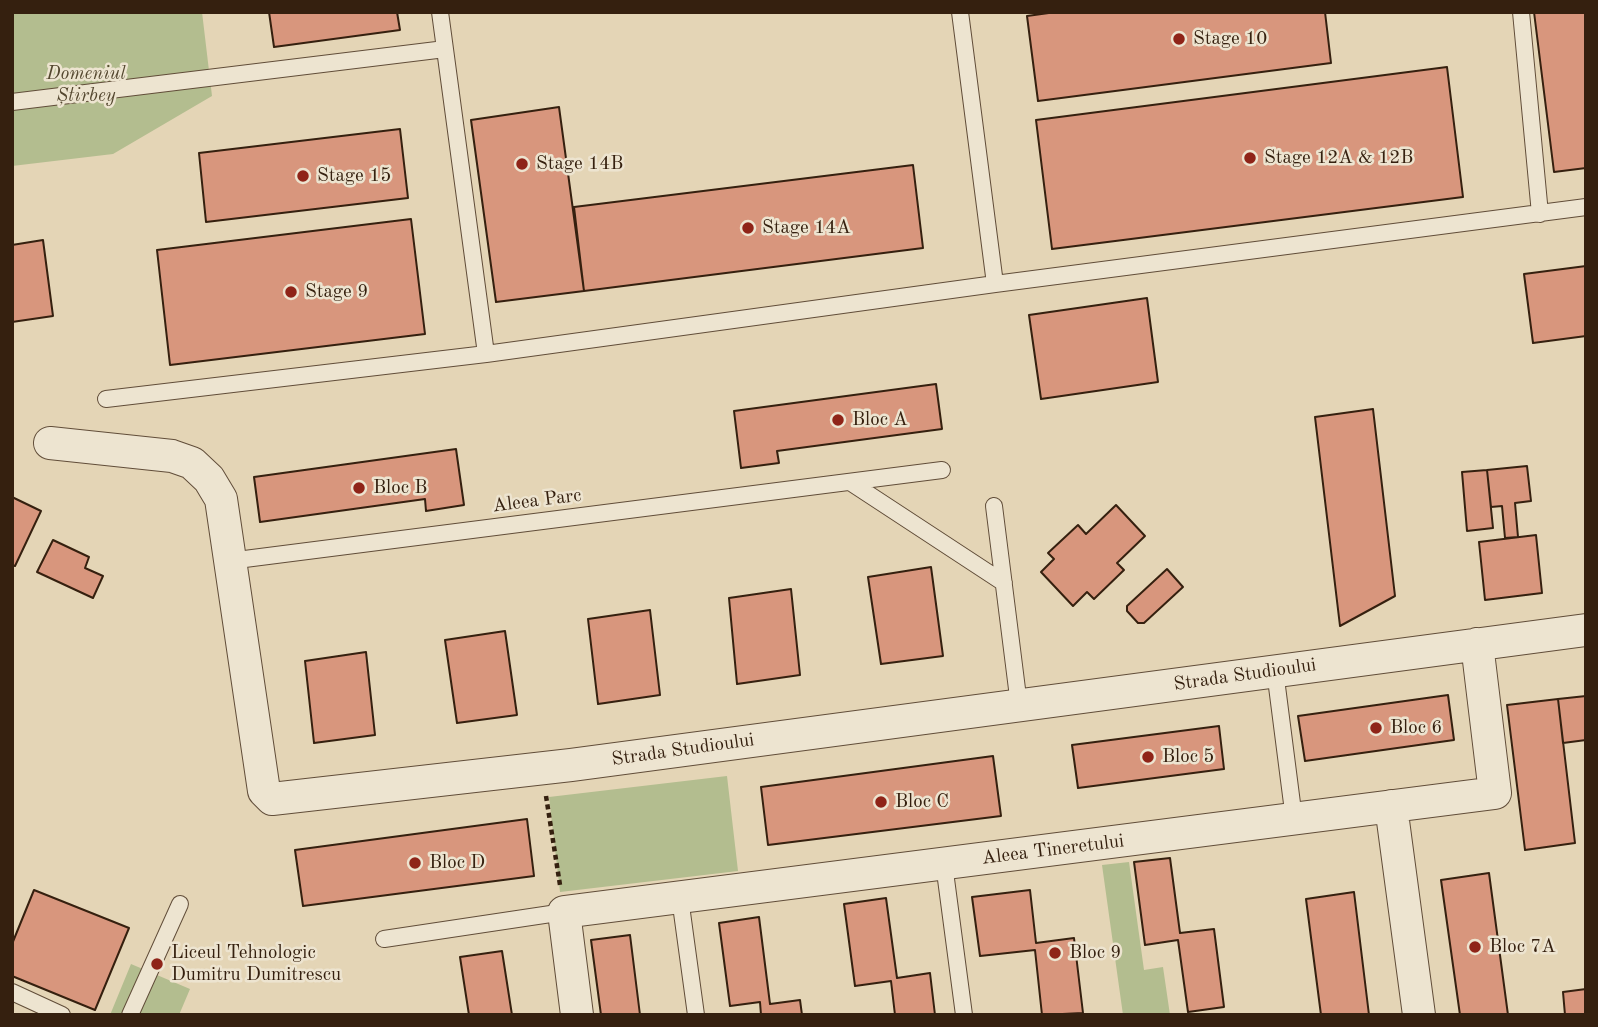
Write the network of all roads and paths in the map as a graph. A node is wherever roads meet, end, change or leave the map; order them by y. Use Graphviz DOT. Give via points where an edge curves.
graph roads {
  1 [pos="440,12"];
  2 [pos="960,12"];
  3 [pos="1521,12"];
  4 [pos="445,49"];
  5 [pos="12,102"];
  6 [pos="1586,207"];
  7 [pos="1540,214"];
  8 [pos="995,284"];
  9 [pos="486,354"];
  10 [pos="106,399"];
  11 [pos="50,443"];
  12 [pos="942,470"];
  13 [pos="850,482"];
  14 [pos="994,506"];
  15 [pos="229,561"];
  16 [pos="1004,583"];
  17 [pos="1586,630"];
  18 [pos="1477,644"];
  19 [pos="1275,671"];
  20 [pos="1019,705"];
  21 [pos="571,765"];
  22 [pos="1391,806"];
  23 [pos="1294,819"];
  24 [pos="944,864"];
  25 [pos="680,898"];
  26 [pos="180,904"];
  27 [pos="564,912"];
  28 [pos="384,939"];
  29 [pos="12,992"];
  30 [pos="62,1015"];
  31 [pos="130,1015"];
  32 [pos="577,1015"];
  33 [pos="696,1015"];
  34 [pos="964,1015"];
  35 [pos="1419,1015"];
  1 -- 4 [label="lane"];
  2 -- 8 [label="lane"];
  3 -- 7 [label="lane"];
  4 -- 5 [label="lane"];
  4 -- 9 [label="lane"];
  6 -- 7 [label="lane"];
  7 -- 8 [label="lane"];
  8 -- 9 [label="lane"];
  9 -- 10 [label="lane"];
  11 -- 15 [label="street, Strada Studioului" via="172,456 192,463 221,499"];
  12 -- 13 [label="lane, Aleea Parc"];
  13 -- 15 [label="lane, Aleea Parc"];
  13 -- 16 [label="lane"];
  14 -- 16 [label="lane"];
  15 -- 21 [label="street, Strada Studioului" via="264,791 272,799"];
  16 -- 20 [label="lane"];
  17 -- 18 [label="street, Strada Studioului"];
  18 -- 19 [label="street, Strada Studioului"];
  18 -- 22 [label="street, Aleea Tineretului" via="1495,793"];
  19 -- 20 [label="street, Strada Studioului"];
  19 -- 23 [label="lane"];
  20 -- 21 [label="street, Strada Studioului"];
  21 -- 27 [label="path" via="545,789"];
  22 -- 23 [label="street, Aleea Tineretului"];
  22 -- 35 [label="street"];
  23 -- 24 [label="street, Aleea Tineretului"];
  24 -- 25 [label="street, Aleea Tineretului"];
  24 -- 34 [label="lane"];
  25 -- 27 [label="street, Aleea Tineretului"];
  25 -- 33 [label="lane"];
  26 -- 31 [label="lane"];
  27 -- 28 [label="lane"];
  27 -- 32 [label="street"];
  29 -- 30 [label="lane"];
}
